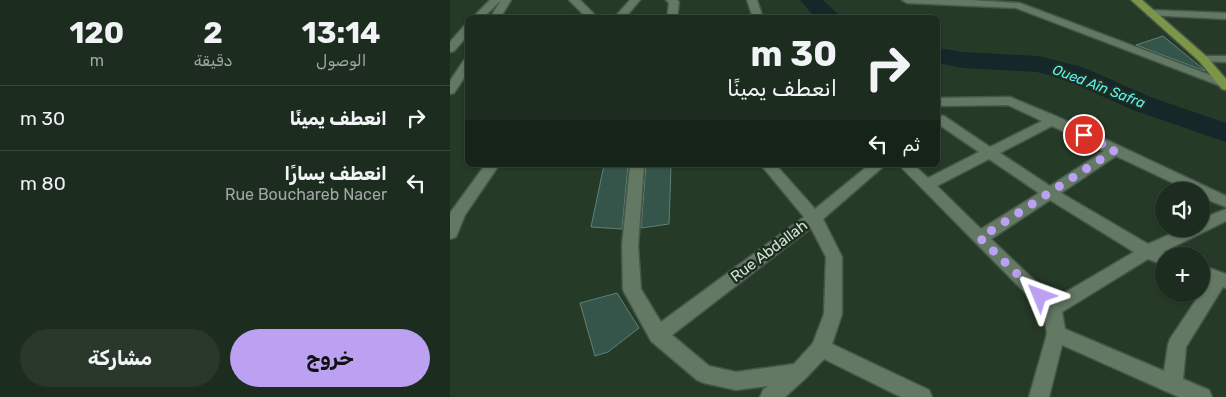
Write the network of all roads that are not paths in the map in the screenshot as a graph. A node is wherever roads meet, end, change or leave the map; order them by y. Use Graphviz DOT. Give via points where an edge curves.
graph roads {
  1 [pos="496,0"];
  2 [pos="506,0"];
  3 [pos="574,0"];
  4 [pos="635,0"];
  5 [pos="752,0"];
  6 [pos="907,0"];
  7 [pos="1136,0"];
  8 [pos="675,1"];
  9 [pos="1016,3"];
  10 [pos="1151,13"];
  11 [pos="480,15"];
  12 [pos="497,15"];
  13 [pos="590,15"];
  14 [pos="622,15"];
  15 [pos="673,15"];
  16 [pos="757,15"];
  17 [pos="1226,16"];
  18 [pos="465,32"];
  19 [pos="450,49"];
  20 [pos="1226,59"];
  21 [pos="1203,60"];
  22 [pos="465,67"];
  23 [pos="1225,86"];
  24 [pos="450,90"];
  25 [pos="940,102"];
  26 [pos="955,102"];
  27 [pos="940,118"];
  28 [pos="1052,120"];
  29 [pos="940,121"];
  30 [pos="1115,150"];
  31 [pos="991,154"];
  32 [pos="491,167"];
  33 [pos="637,167"];
  34 [pos="770,167"];
  35 [pos="876,167"];
  36 [pos="908,167"];
  37 [pos="927,186"];
  38 [pos="1050,193"];
  39 [pos="1226,202"];
  40 [pos="1226,215"];
  41 [pos="814,218"];
  42 [pos="1210,222"];
  43 [pos="450,233"];
  44 [pos="1179,237"];
  45 [pos="980,238"];
  46 [pos="1147,252"];
  47 [pos="1155,255"];
  48 [pos="1210,275"];
  49 [pos="1223,280"];
  50 [pos="1053,309"];
  51 [pos="1056,334"];
  52 [pos="658,335"];
  53 [pos="821,348"];
  54 [pos="798,372"];
  55 [pos="1172,384"];
  56 [pos="770,397"];
  57 [pos="922,397"];
  58 [pos="1039,397"];
  59 [pos="1202,397"];
  1 -- 11 [label="street"];
  2 -- 12 [label="street"];
  3 -- 13 [label="street"];
  4 -- 14 [label="street"];
  5 -- 16 [label="street"];
  6 -- 9 [label="street"];
  7 -- 10 [label="main road"];
  8 -- 15 [label="street"];
  9 -- 23 [label="street"];
  10 -- 17 [label="street"];
  10 -- 21 [label="main road"];
  18 -- 19 [label="street"];
  20 -- 21 [label="street"];
  21 -- 23 [label="main road"];
  22 -- 24 [label="street"];
  25 -- 26 [label="street"];
  26 -- 27 [label="street"];
  26 -- 28 [label="street" via="1010,100"];
  28 -- 30 [label="street"];
  28 -- 31 [label="street"];
  29 -- 31 [label="street"];
  30 -- 38 [label="street"];
  30 -- 39 [label="street"];
  31 -- 37 [label="street"];
  31 -- 38 [label="street"];
  32 -- 43 [label="street" via="458,213"];
  33 -- 52 [label="street" via="630,246 632,290"];
  34 -- 41 [label="street"];
  35 -- 41 [label="street, Rue Abdallah"];
  36 -- 37 [label="street"];
  37 -- 45 [label="street"];
  38 -- 45 [label="street"];
  38 -- 46 [label="street"];
  40 -- 42 [label="street"];
  41 -- 52 [label="street, Rue Abdallah"];
  41 -- 53 [label="street" via="834,257 833,314"];
  44 -- 46 [label="street"];
  45 -- 50 [label="street"];
  46 -- 47 [label="street"];
  46 -- 50 [label="street"];
  48 -- 49 [label="street"];
  49 -- 55 [label="street" via="1177,345"];
  50 -- 51 [label="street"];
  51 -- 55 [label="street"];
  51 -- 58 [label="street"];
  52 -- 54 [label="street" via="704,374 736,381"];
  53 -- 54 [label="street"];
  53 -- 57 [label="street"];
  54 -- 56 [label="street"];
  55 -- 59 [label="street"];
}
